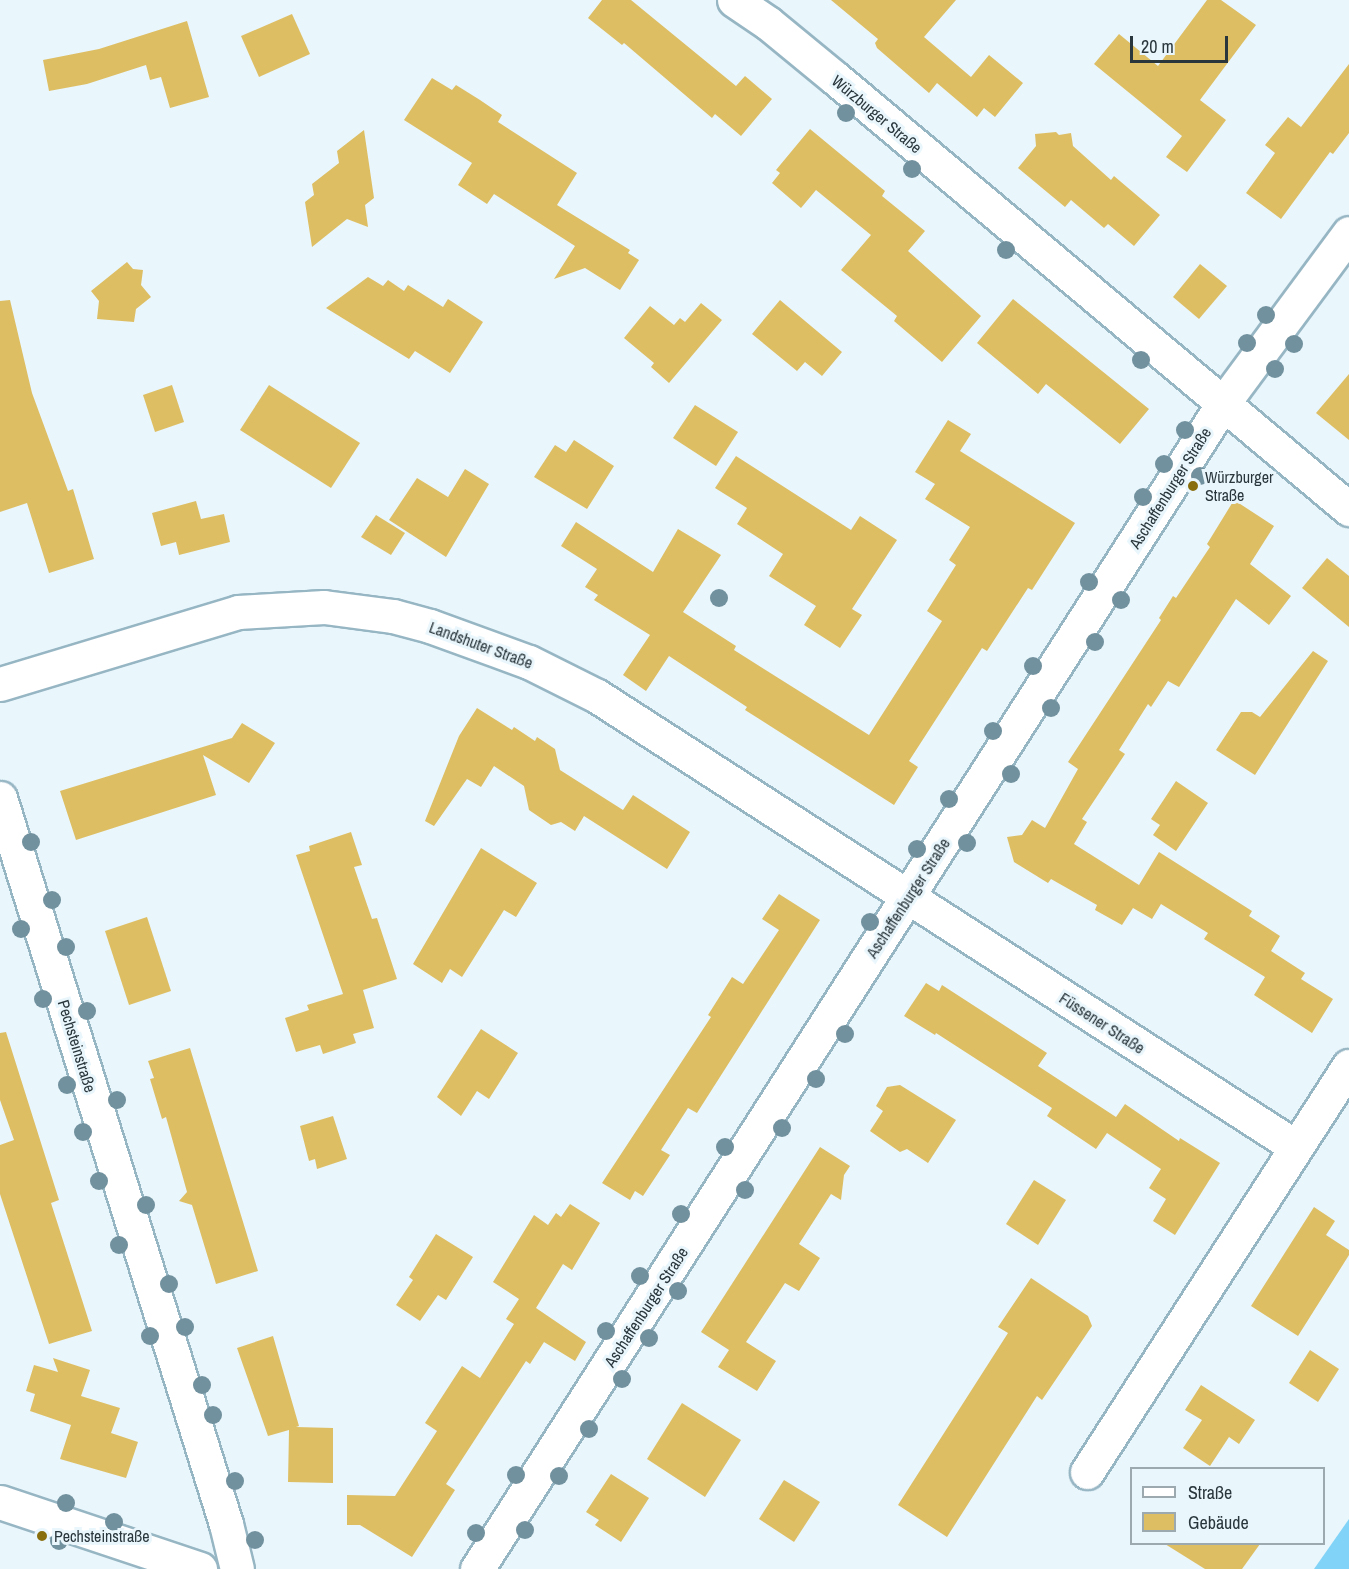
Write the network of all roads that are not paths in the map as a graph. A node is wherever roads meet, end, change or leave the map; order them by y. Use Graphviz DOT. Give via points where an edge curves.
graph roads {
  1 [pos="734,0"];
  2 [pos="1349,233"];
  3 [pos="1224,402"];
  4 [pos="1349,509"];
  5 [pos="0,684"];
  6 [pos="0,798"];
  7 [pos="907,898"];
  8 [pos="1349,1066"];
  9 [pos="1296,1147"];
  10 [pos="1087,1472"];
  11 [pos="0,1502"];
  12 [pos="200,1569"];
  13 [pos="237,1569"];
  14 [pos="477,1569"];
  1 -- 3 [label="street, Würzburger Straße" via="768,23"];
  2 -- 3 [label="street, Aschaffenburger Straße"];
  3 -- 4 [label="street, Würzburger Straße"];
  3 -- 7 [label="street, Aschaffenburger Straße"];
  5 -- 7 [label="street, Landshuter Straße" via="237,612 324,607 393,616 514,656 597,696"];
  6 -- 13 [label="street, Pechsteinstraße"];
  7 -- 9 [label="street, Füssener Straße"];
  7 -- 14 [label="street, Aschaffenburger Straße"];
  8 -- 9 [label="street"];
  9 -- 10 [label="street"];
  11 -- 12 [label="street"];
}
